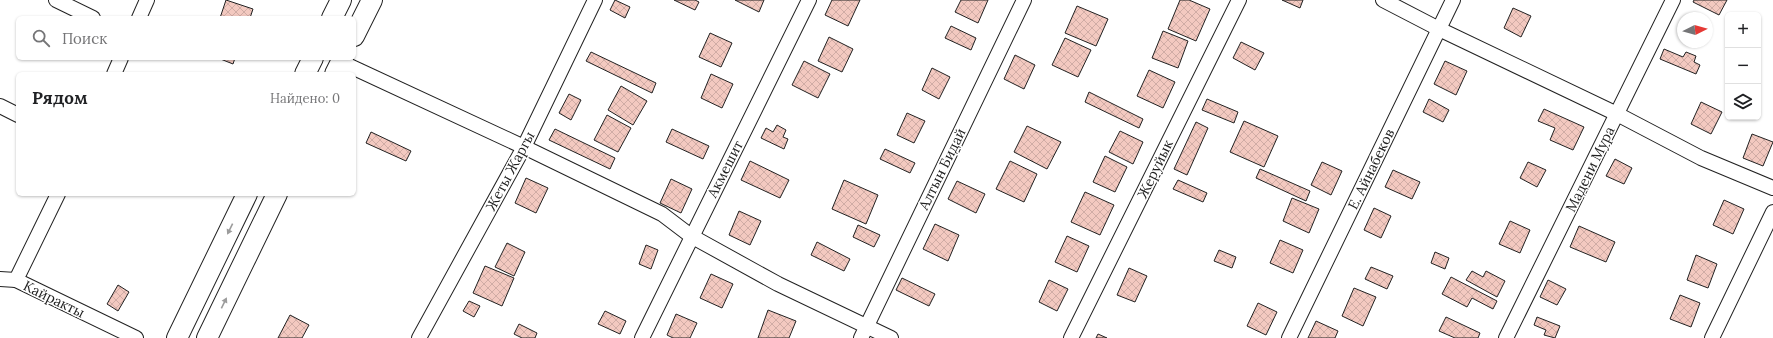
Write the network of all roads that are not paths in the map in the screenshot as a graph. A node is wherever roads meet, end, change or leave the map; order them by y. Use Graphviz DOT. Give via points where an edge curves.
graph roads {
  1 [pos="56,0"];
  2 [pos="147,0"];
  3 [pos="341,0"];
  4 [pos="372,0"];
  5 [pos="595,0"];
  6 [pos="809,0"];
  7 [pos="1024,0"];
  8 [pos="1239,0"];
  9 [pos="1383,0"];
  10 [pos="1453,0"];
  11 [pos="1673,0"];
  12 [pos="89,16"];
  13 [pos="140,16"];
  14 [pos="333,16"];
  15 [pos="1438,29"];
  16 [pos="356,32"];
  17 [pos="120,60"];
  18 [pos="312,60"];
  19 [pos="340,65"];
  20 [pos="115,72"];
  21 [pos="306,72"];
  22 [pos="356,72"];
  23 [pos="356,72"];
  24 [pos="0,106"];
  25 [pos="16,114"];
  26 [pos="1617,114"];
  27 [pos="524,147"];
  28 [pos="1773,188"];
  29 [pos="57,196"];
  30 [pos="246,196"];
  31 [pos="276,196"];
  32 [pos="1773,212"];
  33 [pos="691,236"];
  34 [pos="0,280"];
  35 [pos="16,280"];
  36 [pos="864,332"];
  37 [pos="136,338"];
  38 [pos="177,338"];
  39 [pos="206,338"];
  40 [pos="419,338"];
  41 [pos="642,338"];
  42 [pos="891,338"];
  43 [pos="1071,338"];
  44 [pos="1289,338"];
  45 [pos="1506,338"];
  46 [pos="1712,338"];
  1 -- 12 [label="street"];
  2 -- 13 [label="street"];
  3 -- 14 [label="highway"];
  4 -- 16 [label="highway"];
  5 -- 27 [label="street, Жеты Жаргы"];
  6 -- 33 [label="street, Акмешит"];
  7 -- 36 [label="street, Алтын Бидай"];
  8 -- 43 [label="street, Жеруйык"];
  9 -- 15 [label="street"];
  10 -- 15 [label="street, Е. Айнабеков"];
  11 -- 26 [label="street, Мадени Мура"];
  15 -- 26 [label="street"];
  15 -- 44 [label="street, Е. Айнабеков"];
  17 -- 20 [label="street"];
  18 -- 21 [label="highway"];
  19 -- 23 [label="street"];
  22 -- 27 [label="street"];
  24 -- 25 [label="street"];
  26 -- 28 [label="street" via="1701,158"];
  26 -- 45 [label="street, Мадени Мура"];
  27 -- 33 [label="street" via="662,214"];
  27 -- 40 [label="street, Жеты Жаргы"];
  29 -- 35 [label="street, Кайракты"];
  30 -- 38 [label="highway, one-way"];
  39 -- 31 [label="highway, one-way"];
  32 -- 46 [label="street"];
  33 -- 36 [label="street"];
  33 -- 41 [label="street, Акмешит"];
  34 -- 35 [label="street"];
  35 -- 37 [label="street, Кайракты"];
  36 -- 42 [label="street"];
}
